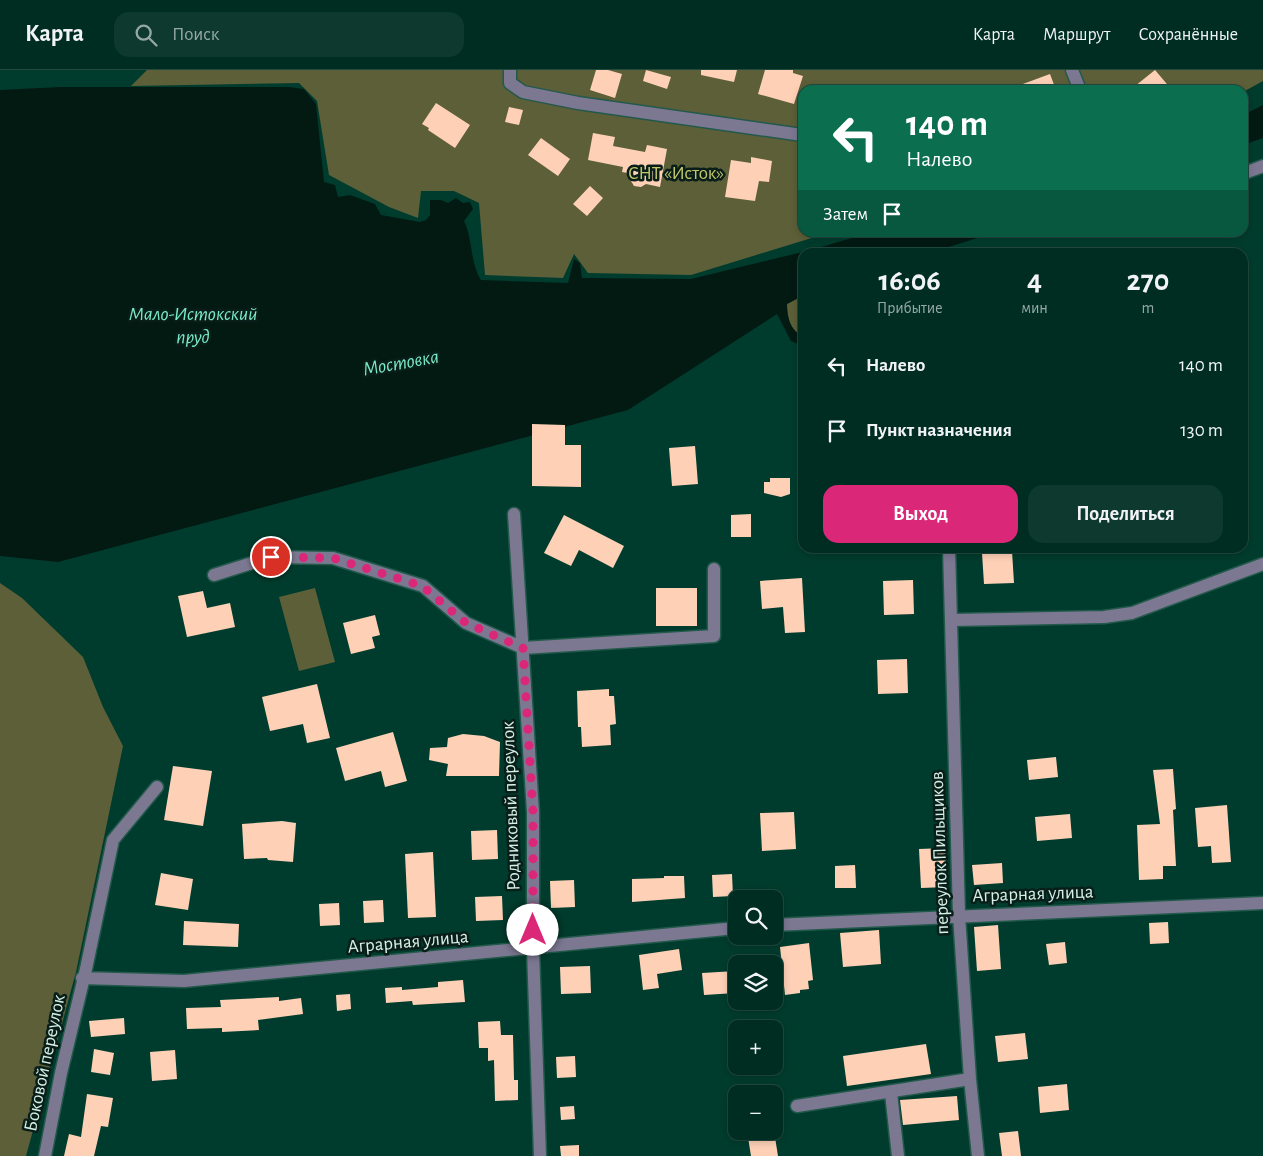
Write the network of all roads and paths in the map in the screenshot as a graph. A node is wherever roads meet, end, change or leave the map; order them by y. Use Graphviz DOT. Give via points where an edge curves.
graph roads {
  1 [pos="510,70"];
  2 [pos="1072,70"];
  3 [pos="1078,85"];
  4 [pos="798,134"];
  5 [pos="1263,166"];
  6 [pos="1248,172"];
  7 [pos="514,514"];
  8 [pos="949,553"];
  9 [pos="1263,564"];
  10 [pos="714,569"];
  11 [pos="214,575"];
  12 [pos="952,620"];
  13 [pos="523,648"];
  14 [pos="158,787"];
  15 [pos="1263,903"];
  16 [pos="959,915"];
  17 [pos="783,925"];
  18 [pos="728,929"];
  19 [pos="533,949"];
  20 [pos="82,978"];
  21 [pos="970,1079"];
  22 [pos="891,1093"];
  23 [pos="797,1106"];
  24 [pos="45,1156"];
  25 [pos="540,1156"];
  26 [pos="898,1156"];
  27 [pos="978,1156"];
  1 -- 4 [label="street" via="510,83 523,92"];
  2 -- 3 [label="street"];
  5 -- 6 [label="street"];
  7 -- 13 [label="street, Родниковый переулок"];
  8 -- 12 [label="street, переулок Пильщиков"];
  9 -- 12 [label="street" via="1132,613 1104,617"];
  10 -- 13 [label="street" via="714,636"];
  11 -- 13 [label="street" via="271,557 333,558 422,586 466,623"];
  12 -- 16 [label="street, переулок Пильщиков"];
  13 -- 19 [label="street, Родниковый переулок" via="533,812"];
  14 -- 20 [label="street, Боковой переулок" via="113,840"];
  15 -- 16 [label="street, Аграрная улица"];
  16 -- 17 [label="street, Аграрная улица"];
  16 -- 21 [label="street, переулок Пильщиков"];
  18 -- 19 [label="street, Аграрная улица"];
  19 -- 20 [label="street, Аграрная улица" via="184,981"];
  19 -- 25 [label="street, Родниковый переулок"];
  20 -- 24 [label="street, Боковой переулок"];
  21 -- 22 [label="street"];
  21 -- 27 [label="street, переулок Пильщиков"];
  22 -- 23 [label="street"];
  22 -- 26 [label="street"];
}
